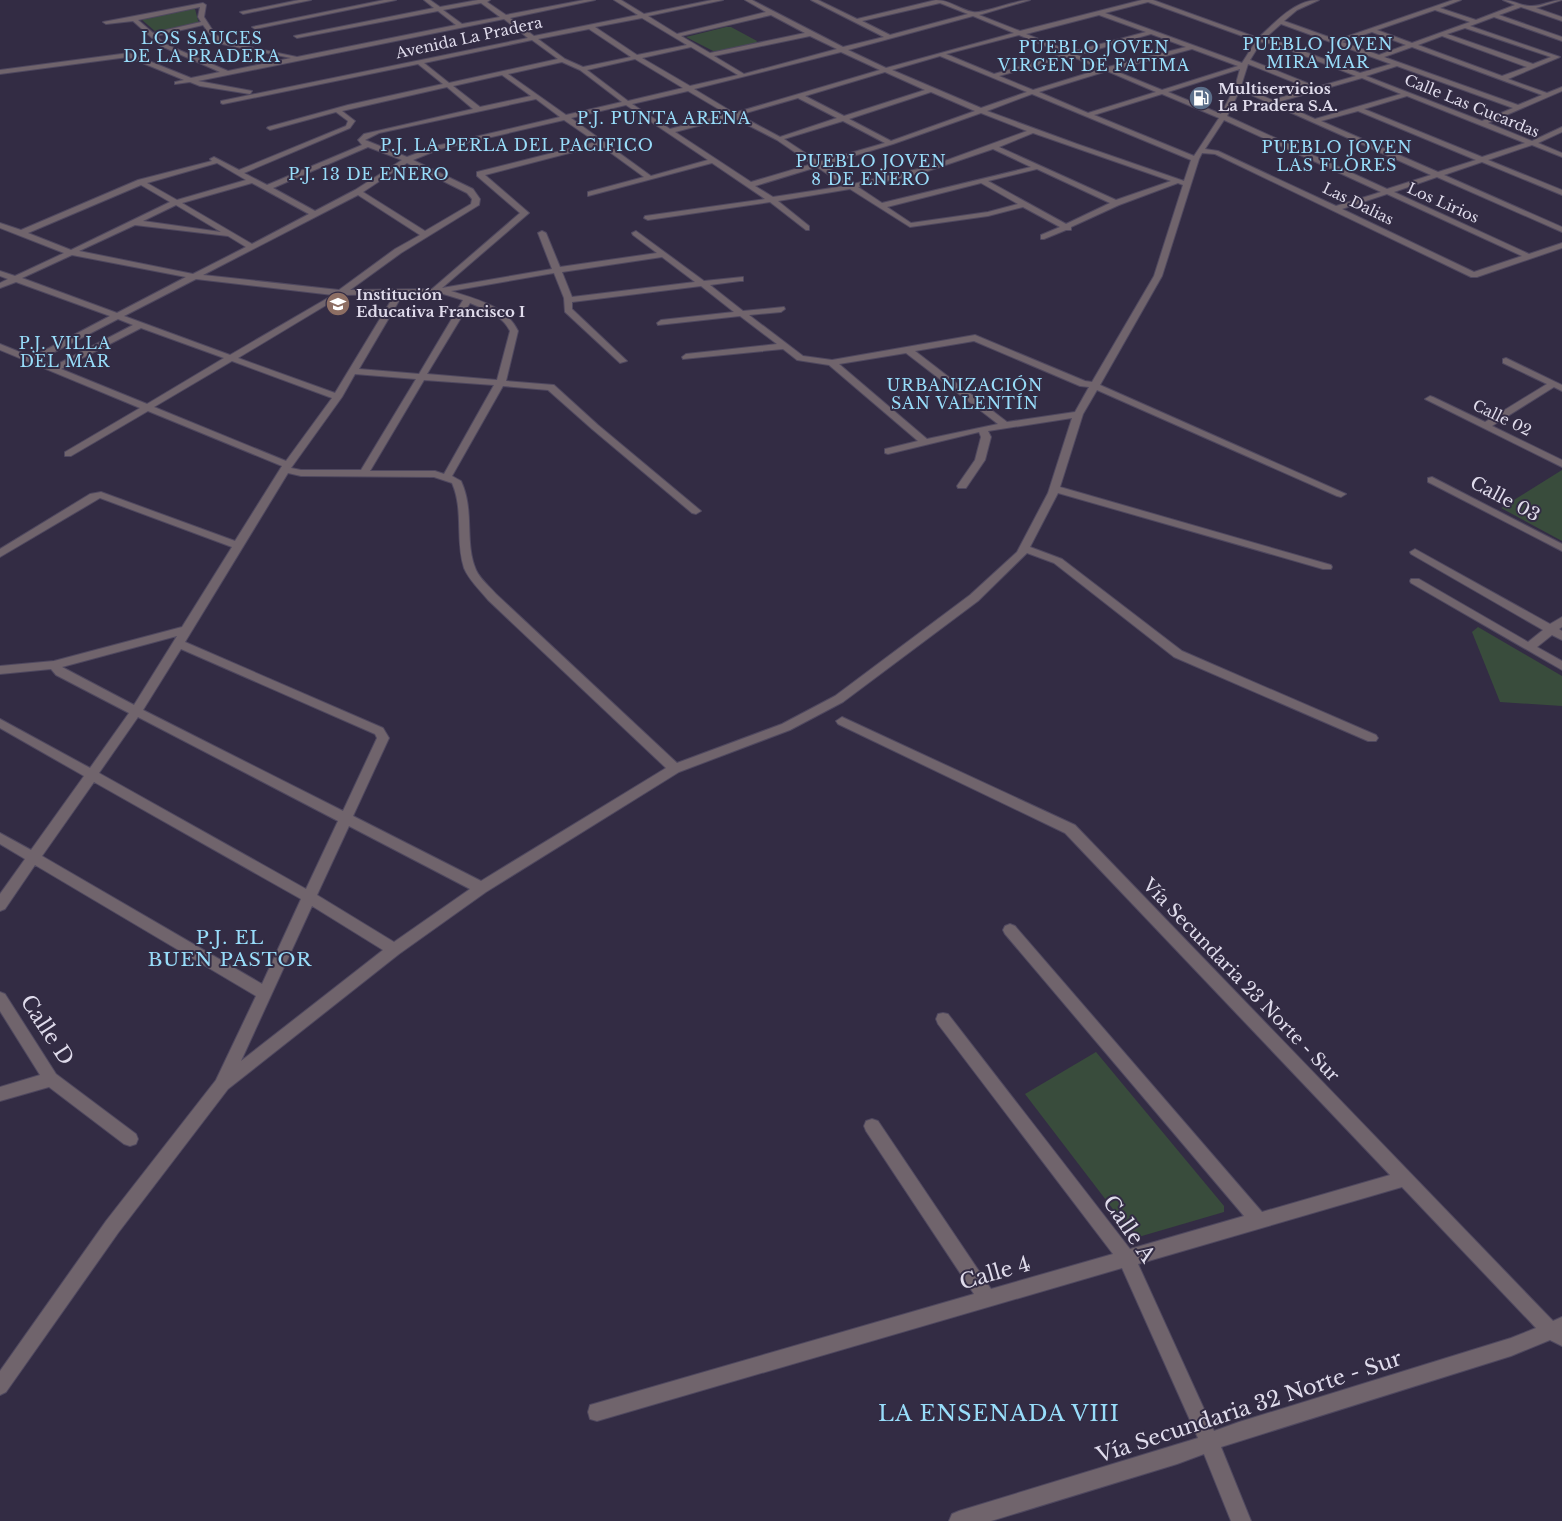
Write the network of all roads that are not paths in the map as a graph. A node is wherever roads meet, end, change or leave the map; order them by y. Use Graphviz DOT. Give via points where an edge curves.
graph roads {
  1 [pos="308,0"];
  2 [pos="393,0"];
  3 [pos="427,0"];
  4 [pos="484,0"];
  5 [pos="592,0"];
  6 [pos="617,0"];
  7 [pos="720,0"];
  8 [pos="748,0"];
  9 [pos="814,0"];
  10 [pos="835,0"];
  11 [pos="940,0"];
  12 [pos="1149,0"];
  13 [pos="1316,0"];
  14 [pos="1458,0"];
  15 [pos="1506,0"];
  16 [pos="1559,0"];
  17 [pos="1021,1"];
  18 [pos="374,2"];
  19 [pos="821,3"];
  20 [pos="1521,5"];
  21 [pos="1434,8"];
  22 [pos="1531,8"];
  23 [pos="439,9"];
  24 [pos="243,12"];
  25 [pos="1100,13"];
  26 [pos="771,14"];
  27 [pos="973,14"];
  28 [pos="1494,15"];
  29 [pos="642,16"];
  30 [pos="506,17"];
  31 [pos="134,19"];
  32 [pos="1562,19"];
  33 [pos="857,21"];
  34 [pos="106,22"];
  35 [pos="1280,22"];
  36 [pos="1477,22"];
  37 [pos="205,24"];
  38 [pos="460,26"];
  39 [pos="590,26"];
  40 [pos="1465,26"];
  41 [pos="255,27"];
  42 [pos="1371,30"];
  43 [pos="1152,32"];
  44 [pos="1020,33"];
  45 [pos="152,34"];
  46 [pos="809,34"];
  47 [pos="1441,34"];
  48 [pos="678,35"];
  49 [pos="297,36"];
  50 [pos="889,37"];
  51 [pos="532,38"];
  52 [pos="1259,40"];
  53 [pos="1507,40"];
  54 [pos="1562,40"];
  55 [pos="1338,42"];
  56 [pos="1499,43"];
  57 [pos="693,45"];
  58 [pos="1414,45"];
  59 [pos="1492,46"];
  60 [pos="1192,47"];
  61 [pos="1484,49"];
  62 [pos="842,50"];
  63 [pos="940,54"];
  64 [pos="1072,54"];
  65 [pos="711,55"];
  66 [pos="1559,56"];
  67 [pos="299,58"];
  68 [pos="636,58"];
  69 [pos="1380,58"];
  70 [pos="563,60"];
  71 [pos="418,61"];
  72 [pos="1245,64"];
  73 [pos="1398,64"];
  74 [pos="1530,66"];
  75 [pos="582,69"];
  76 [pos="1108,69"];
  77 [pos="886,70"];
  78 [pos="0,72"];
  79 [pos="503,72"];
  80 [pos="227,73"];
  81 [pos="743,76"];
  82 [pos="993,76"];
  83 [pos="1362,76"];
  84 [pos="1504,78"];
  85 [pos="189,80"];
  86 [pos="177,83"];
  87 [pos="446,85"];
  88 [pos="1238,87"];
  89 [pos="689,88"];
  90 [pos="1317,89"];
  91 [pos="1562,89"];
  92 [pos="932,90"];
  93 [pos="1033,92"];
  94 [pos="1165,92"];
  95 [pos="260,94"];
  96 [pos="1408,94"];
  97 [pos="798,95"];
  98 [pos="1547,95"];
  99 [pos="537,97"];
  100 [pos="223,102"];
  101 [pos="1271,102"];
  102 [pos="627,103"];
  103 [pos="1357,108"];
  104 [pos="1519,108"];
  105 [pos="337,110"];
  106 [pos="478,110"];
  107 [pos="984,111"];
  108 [pos="733,115"];
  109 [pos="1088,115"];
  110 [pos="1223,117"];
  111 [pos="566,118"];
  112 [pos="846,119"];
  113 [pos="1314,121"];
  114 [pos="1483,124"];
  115 [pos="270,128"];
  116 [pos="1562,129"];
  117 [pos="670,130"];
  118 [pos="1032,131"];
  119 [pos="779,139"];
  120 [pos="600,143"];
  121 [pos="891,143"];
  122 [pos="1532,143"];
  123 [pos="367,144"];
  124 [pos="992,146"];
  125 [pos="1198,155"];
  126 [pos="1562,155"];
  127 [pos="1480,159"];
  128 [pos="407,160"];
  129 [pos="713,161"];
  130 [pos="819,164"];
  131 [pos="1038,167"];
  132 [pos="239,172"];
  133 [pos="1437,175"];
  134 [pos="650,178"];
  135 [pos="253,180"];
  136 [pos="980,180"];
  137 [pos="141,182"];
  138 [pos="1182,183"];
  139 [pos="750,185"];
  140 [pos="850,186"];
  141 [pos="267,188"];
  142 [pos="358,192"];
  143 [pos="1384,192"];
  144 [pos="1562,193"];
  145 [pos="591,194"];
  146 [pos="772,200"];
  147 [pos="175,203"];
  148 [pos="1116,203"];
  149 [pos="1021,204"];
  150 [pos="880,206"];
  151 [pos="1336,209"];
  152 [pos="314,214"];
  153 [pos="648,218"];
  154 [pos="133,222"];
  155 [pos="0,225"];
  156 [pos="806,228"];
  157 [pos="1068,228"];
  158 [pos="1562,230"];
  159 [pos="21,233"];
  160 [pos="542,233"];
  161 [pos="636,233"];
  162 [pos="426,235"];
  163 [pos="232,236"];
  164 [pos="1044,237"];
  165 [pos="1562,245"];
  166 [pos="250,246"];
  167 [pos="70,252"];
  168 [pos="664,254"];
  169 [pos="1530,257"];
  170 [pos="557,271"];
  171 [pos="0,273"];
  172 [pos="192,276"];
  173 [pos="16,279"];
  174 [pos="740,279"];
  175 [pos="703,283"];
  176 [pos="0,286"];
  177 [pos="437,291"];
  178 [pos="341,293"];
  179 [pos="400,293"];
  180 [pos="468,300"];
  181 [pos="568,300"];
  182 [pos="781,309"];
  183 [pos="742,314"];
  184 [pos="117,316"];
  185 [pos="661,323"];
  186 [pos="140,324"];
  187 [pos="785,346"];
  188 [pos="0,347"];
  189 [pos="908,350"];
  190 [pos="686,357"];
  191 [pos="230,358"];
  192 [pos="32,360"];
  193 [pos="623,361"];
  194 [pos="1506,361"];
  195 [pos="832,362"];
  196 [pos="54,369"];
  197 [pos="352,371"];
  198 [pos="424,376"];
  199 [pos="501,381"];
  200 [pos="1093,385"];
  201 [pos="1558,386"];
  202 [pos="336,397"];
  203 [pos="1430,399"];
  204 [pos="147,407"];
  205 [pos="1078,414"];
  206 [pos="1005,425"];
  207 [pos="1485,426"];
  208 [pos="982,429"];
  209 [pos="925,442"];
  210 [pos="888,451"];
  211 [pos="68,454"];
  212 [pos="1562,464"];
  213 [pos="286,467"];
  214 [pos="364,473"];
  215 [pos="447,477"];
  216 [pos="1432,480"];
  217 [pos="962,486"];
  218 [pos="1055,489"];
  219 [pos="1341,494"];
  220 [pos="696,511"];
  221 [pos="238,546"];
  222 [pos="1024,548"];
  223 [pos="1562,548"];
  224 [pos="1415,552"];
  225 [pos="0,554"];
  226 [pos="1327,566"];
  227 [pos="1415,582"];
  228 [pos="1562,621"];
  229 [pos="186,630"];
  230 [pos="1551,630"];
  231 [pos="1562,636"];
  232 [pos="178,643"];
  233 [pos="1529,646"];
  234 [pos="54,665"];
  235 [pos="1562,666"];
  236 [pos="0,670"];
  237 [pos="137,710"];
  238 [pos="842,721"];
  239 [pos="0,723"];
  240 [pos="1372,738"];
  241 [pos="675,769"];
  242 [pos="92,774"];
  243 [pos="346,818"];
  244 [pos="0,838"];
  245 [pos="33,858"];
  246 [pos="481,888"];
  247 [pos="309,897"];
  248 [pos="0,906"];
  249 [pos="1010,930"];
  250 [pos="394,950"];
  251 [pos="264,994"];
  252 [pos="0,998"];
  253 [pos="943,1018"];
  254 [pos="52,1079"];
  255 [pos="223,1084"];
  256 [pos="0,1094"];
  257 [pos="872,1126"];
  258 [pos="130,1139"];
  259 [pos="1405,1178"];
  260 [pos="1258,1220"];
  261 [pos="1127,1259"];
  262 [pos="987,1299"];
  263 [pos="1558,1331"];
  264 [pos="0,1386"];
  265 [pos="597,1412"];
  266 [pos="1209,1442"];
  267 [pos="959,1521"];
  268 [pos="1241,1521"];
  1 -- 24 [label="street"];
  2 -- 18 [label="street"];
  3 -- 23 [label="street"];
  4 -- 23 [label="street"];
  4 -- 30 [label="street"];
  5 -- 30 [label="street"];
  6 -- 29 [label="street"];
  7 -- 29 [label="street, Avenida La Pradera"];
  8 -- 26 [label="street"];
  9 -- 19 [label="street"];
  10 -- 19 [label="street"];
  11 -- 27 [label="street, Los Lirios"];
  11 -- 33 [label="street"];
  12 -- 25 [label="street"];
  12 -- 52 [label="street, Calle Las Cucardas"];
  13 -- 35 [label="street" via="1295,9"];
  14 -- 21 [label="street"];
  15 -- 20 [label="street"];
  16 -- 22 [label="street"];
  17 -- 27 [label="street"];
  18 -- 41 [label="street"];
  19 -- 33 [label="street"];
  20 -- 22 [label="street"];
  20 -- 28 [label="street"];
  21 -- 36 [label="street"];
  21 -- 42 [label="street"];
  22 -- 32 [label="street"];
  23 -- 38 [label="street"];
  23 -- 49 [label="street"];
  25 -- 43 [label="street"];
  25 -- 44 [label="street"];
  26 -- 46 [label="street"];
  26 -- 48 [label="street"];
  27 -- 44 [label="street, Los Lirios"];
  27 -- 50 [label="street"];
  28 -- 36 [label="street"];
  28 -- 54 [label="street"];
  29 -- 39 [label="street, Avenida La Pradera"];
  29 -- 48 [label="street"];
  30 -- 38 [label="street"];
  30 -- 51 [label="street"];
  31 -- 34 [label="street"];
  31 -- 37 [label="street" via="202,5 201,17"];
  31 -- 45 [label="street"];
  33 -- 50 [label="street"];
  35 -- 52 [label="street"];
  35 -- 55 [label="street"];
  36 -- 40 [label="street"];
  37 -- 45 [label="street"];
  37 -- 67 [label="street" via="224,43"];
  38 -- 67 [label="street"];
  39 -- 51 [label="street, Avenida La Pradera"];
  39 -- 68 [label="street"];
  40 -- 47 [label="street"];
  40 -- 53 [label="street"];
  42 -- 55 [label="street"];
  42 -- 58 [label="street"];
  43 -- 60 [label="street"];
  43 -- 64 [label="street"];
  44 -- 63 [label="street"];
  44 -- 64 [label="street, Los Lirios"];
  45 -- 80 [label="street" via="163,45"];
  46 -- 62 [label="street"];
  46 -- 65 [label="street"];
  47 -- 58 [label="street"];
  47 -- 61 [label="street"];
  48 -- 57 [label="street"];
  50 -- 62 [label="street"];
  51 -- 70 [label="street"];
  51 -- 71 [label="street, Avenida La Pradera"];
  52 -- 72 [label="street"];
  52 -- 83 [label="street, Calle Las Cucardas" via="1275,42"];
  53 -- 56 [label="street"];
  53 -- 66 [label="street"];
  55 -- 69 [label="street"];
  57 -- 65 [label="street"];
  57 -- 68 [label="street"];
  58 -- 69 [label="street"];
  58 -- 84 [label="street"];
  59 -- 61 [label="street"];
  60 -- 72 [label="street"];
  60 -- 76 [label="street"];
  61 -- 74 [label="street"];
  62 -- 77 [label="street"];
  62 -- 81 [label="street"];
  63 -- 77 [label="street"];
  63 -- 82 [label="street, Las Dalias"];
  64 -- 76 [label="street, Los Lirios"];
  64 -- 82 [label="street"];
  65 -- 81 [label="street"];
  66 -- 74 [label="street"];
  67 -- 80 [label="street"];
  68 -- 75 [label="street"];
  68 -- 89 [label="street"];
  69 -- 73 [label="street"];
  70 -- 75 [label="street"];
  70 -- 79 [label="street"];
  71 -- 87 [label="street"];
  71 -- 95 [label="street, Avenida La Pradera"];
  72 -- 88 [label="street"];
  72 -- 90 [label="street"];
  72 -- 94 [label="street"];
  73 -- 83 [label="street"];
  73 -- 104 [label="street"];
  74 -- 84 [label="street"];
  75 -- 102 [label="street"];
  76 -- 93 [label="street"];
  76 -- 94 [label="street, Los Lirios"];
  77 -- 92 [label="street"];
  77 -- 97 [label="street"];
  78 -- 85 [label="street" via="129,55"];
  79 -- 87 [label="street"];
  79 -- 99 [label="street"];
  80 -- 85 [label="street"];
  81 -- 89 [label="street"];
  82 -- 93 [label="street, Las Dalias"];
  83 -- 90 [label="street"];
  83 -- 96 [label="street, Calle Las Cucardas"];
  84 -- 98 [label="street"];
  85 -- 86 [label="street"];
  85 -- 95 [label="street"];
  87 -- 105 [label="street"];
  87 -- 106 [label="street"];
  88 -- 101 [label="street"];
  88 -- 110 [label="street"];
  89 -- 102 [label="street"];
  89 -- 108 [label="street"];
  90 -- 101 [label="street"];
  91 -- 98 [label="street"];
  92 -- 107 [label="street"];
  92 -- 112 [label="street"];
  93 -- 107 [label="street"];
  93 -- 109 [label="street, Las Dalias"];
  94 -- 109 [label="street"];
  94 -- 110 [label="street, Los Lirios"];
  95 -- 100 [label="street, Avenida La Pradera"];
  96 -- 103 [label="street"];
  96 -- 114 [label="street, Calle Las Cucardas"];
  97 -- 108 [label="street"];
  97 -- 112 [label="street"];
  98 -- 104 [label="street"];
  99 -- 106 [label="street"];
  99 -- 111 [label="street"];
  101 -- 113 [label="street"];
  102 -- 111 [label="street"];
  102 -- 117 [label="street"];
  103 -- 113 [label="street"];
  103 -- 127 [label="street"];
  104 -- 114 [label="street"];
  105 -- 115 [label="street"];
  105 -- 132 [label="street" via="352,121 348,128"];
  106 -- 123 [label="street" via="377,131 361,138"];
  107 -- 118 [label="street"];
  107 -- 121 [label="street"];
  108 -- 117 [label="street"];
  108 -- 119 [label="street"];
  109 -- 125 [label="street, Las Dalias"];
  110 -- 125 [label="street"];
  110 -- 143 [label="street, Los Lirios"];
  111 -- 120 [label="street"];
  111 -- 128 [label="street" via="438,147"];
  112 -- 119 [label="street"];
  112 -- 121 [label="street"];
  113 -- 133 [label="street"];
  114 -- 122 [label="street, Calle Las Cucardas"];
  116 -- 122 [label="street"];
  117 -- 129 [label="street"];
  118 -- 124 [label="street"];
  118 -- 138 [label="street"];
  119 -- 130 [label="street"];
  120 -- 134 [label="street"];
  120 -- 177 [label="street" via="480,174 525,213"];
  121 -- 130 [label="street"];
  122 -- 126 [label="street, Calle Las Cucardas"];
  122 -- 127 [label="street"];
  123 -- 128 [label="street"];
  123 -- 141 [label="street"];
  124 -- 131 [label="street"];
  124 -- 140 [label="street" via="900,177"];
  125 -- 138 [label="street"];
  125 -- 151 [label="street, Las Dalias" via="1216,152"];
  127 -- 133 [label="street"];
  127 -- 144 [label="street"];
  128 -- 142 [label="street"];
  128 -- 162 [label="street" via="470,191 476,199 473,208"];
  129 -- 134 [label="street"];
  129 -- 139 [label="street"];
  130 -- 139 [label="street"];
  130 -- 140 [label="street"];
  131 -- 136 [label="street"];
  131 -- 148 [label="street"];
  132 -- 135 [label="street"];
  132 -- 137 [label="street" via="216,160"];
  133 -- 143 [label="street"];
  133 -- 158 [label="street"];
  134 -- 145 [label="street"];
  135 -- 141 [label="street"];
  135 -- 147 [label="street"];
  136 -- 149 [label="street"];
  136 -- 150 [label="street"];
  137 -- 147 [label="street"];
  137 -- 159 [label="street"];
  138 -- 148 [label="street"];
  138 -- 200 [label="street" via="1158,276"];
  139 -- 146 [label="street"];
  140 -- 146 [label="street"];
  140 -- 150 [label="street"];
  141 -- 152 [label="street"];
  142 -- 152 [label="street"];
  142 -- 162 [label="street"];
  143 -- 151 [label="street"];
  143 -- 169 [label="street, Los Lirios"];
  146 -- 153 [label="street"];
  146 -- 156 [label="street"];
  147 -- 154 [label="street"];
  147 -- 163 [label="street"];
  148 -- 157 [label="street"];
  149 -- 150 [label="street" via="988,214 910,225"];
  149 -- 157 [label="street"];
  151 -- 169 [label="street, Las Dalias" via="1474,276"];
  152 -- 166 [label="street"];
  154 -- 163 [label="street"];
  154 -- 167 [label="street"];
  155 -- 159 [label="street"];
  157 -- 164 [label="street"];
  159 -- 167 [label="street"];
  160 -- 170 [label="street"];
  161 -- 168 [label="street"];
  162 -- 178 [label="street" via="398,251"];
  163 -- 166 [label="street"];
  165 -- 169 [label="street"];
  166 -- 172 [label="street"];
  167 -- 172 [label="street"];
  167 -- 173 [label="street"];
  168 -- 170 [label="street"];
  168 -- 175 [label="street"];
  170 -- 177 [label="street"];
  170 -- 181 [label="street"];
  171 -- 173 [label="street"];
  172 -- 178 [label="street"];
  172 -- 184 [label="street"];
  173 -- 176 [label="street"];
  173 -- 184 [label="street"];
  174 -- 175 [label="street"];
  175 -- 181 [label="street"];
  175 -- 183 [label="street"];
  177 -- 179 [label="street"];
  177 -- 180 [label="street"];
  178 -- 179 [label="street"];
  178 -- 191 [label="street"];
  179 -- 197 [label="street"];
  180 -- 198 [label="street"];
  180 -- 199 [label="street" via="497,312 509,321 514,331"];
  181 -- 193 [label="street" via="568,310 575,318"];
  182 -- 183 [label="street"];
  183 -- 185 [label="street"];
  183 -- 187 [label="street"];
  184 -- 186 [label="street"];
  184 -- 192 [label="street"];
  186 -- 191 [label="street"];
  186 -- 196 [label="street"];
  187 -- 190 [label="street"];
  187 -- 195 [label="street" via="800,358"];
  188 -- 192 [label="street"];
  189 -- 195 [label="street"];
  189 -- 200 [label="street" via="975,338"];
  189 -- 206 [label="street"];
  191 -- 202 [label="street"];
  191 -- 204 [label="street"];
  192 -- 196 [label="street"];
  194 -- 201 [label="street"];
  195 -- 209 [label="street"];
  196 -- 204 [label="street"];
  197 -- 198 [label="street"];
  197 -- 202 [label="street"];
  198 -- 199 [label="street"];
  198 -- 214 [label="street"];
  199 -- 215 [label="street"];
  199 -- 220 [label="street" via="554,388 594,427"];
  200 -- 205 [label="street"];
  200 -- 219 [label="street"];
  201 -- 207 [label="street"];
  202 -- 213 [label="street"];
  203 -- 207 [label="street, Calle 02"];
  204 -- 211 [label="street"];
  204 -- 213 [label="street"];
  205 -- 206 [label="street"];
  205 -- 218 [label="street"];
  206 -- 208 [label="street"];
  207 -- 212 [label="street, Calle 02"];
  208 -- 209 [label="street"];
  208 -- 217 [label="street" via="986,437 980,460"];
  209 -- 210 [label="street"];
  213 -- 214 [label="street" via="301,473"];
  213 -- 221 [label="street"];
  214 -- 215 [label="street"];
  215 -- 241 [label="street" via="456,481 463,498 471,570 492,597"];
  216 -- 223 [label="street, Calle 03"];
  218 -- 222 [label="street"];
  218 -- 226 [label="street"];
  221 -- 225 [label="street" via="100,495"];
  221 -- 229 [label="street"];
  222 -- 240 [label="street" via="1058,561 1178,654"];
  222 -- 241 [label="street" via="974,598 839,699 786,727"];
  224 -- 230 [label="street"];
  227 -- 233 [label="street"];
  228 -- 230 [label="street"];
  229 -- 232 [label="street"];
  229 -- 234 [label="street"];
  230 -- 231 [label="street"];
  230 -- 233 [label="street"];
  232 -- 237 [label="street"];
  232 -- 243 [label="street" via="379,731 383,738 381,746"];
  233 -- 235 [label="street"];
  234 -- 236 [label="street"];
  234 -- 237 [label="street" via="60,672"];
  237 -- 242 [label="street"];
  237 -- 243 [label="street"];
  238 -- 259 [label="street, Vía Secundaria 23 Norte - Sur" via="1070,829"];
  239 -- 242 [label="street"];
  241 -- 246 [label="street"];
  242 -- 245 [label="street"];
  242 -- 247 [label="street"];
  243 -- 246 [label="street"];
  243 -- 247 [label="street"];
  244 -- 245 [label="street"];
  245 -- 248 [label="street"];
  245 -- 251 [label="street"];
  246 -- 250 [label="street"];
  247 -- 250 [label="street"];
  247 -- 251 [label="street"];
  249 -- 260 [label="street"];
  250 -- 255 [label="street"];
  251 -- 255 [label="street"];
  252 -- 254 [label="street, Calle D"];
  253 -- 261 [label="street, Calle A"];
  254 -- 256 [label="street"];
  254 -- 258 [label="street, Calle D"];
  255 -- 264 [label="street" via="112,1227"];
  257 -- 262 [label="street"];
  259 -- 260 [label="street, Calle 4"];
  259 -- 263 [label="street, Vía Secundaria 23 Norte - Sur"];
  260 -- 261 [label="street, Calle 4"];
  261 -- 262 [label="street, Calle 4"];
  261 -- 266 [label="street, Calle A"];
  262 -- 265 [label="street, Calle 4"];
  263 -- 266 [label="street, Vía Secundaria 32 Norte - Sur"];
  266 -- 267 [label="street, Vía Secundaria 32 Norte - Sur" via="1177,1455"];
  266 -- 268 [label="street, Calle A"];
}
